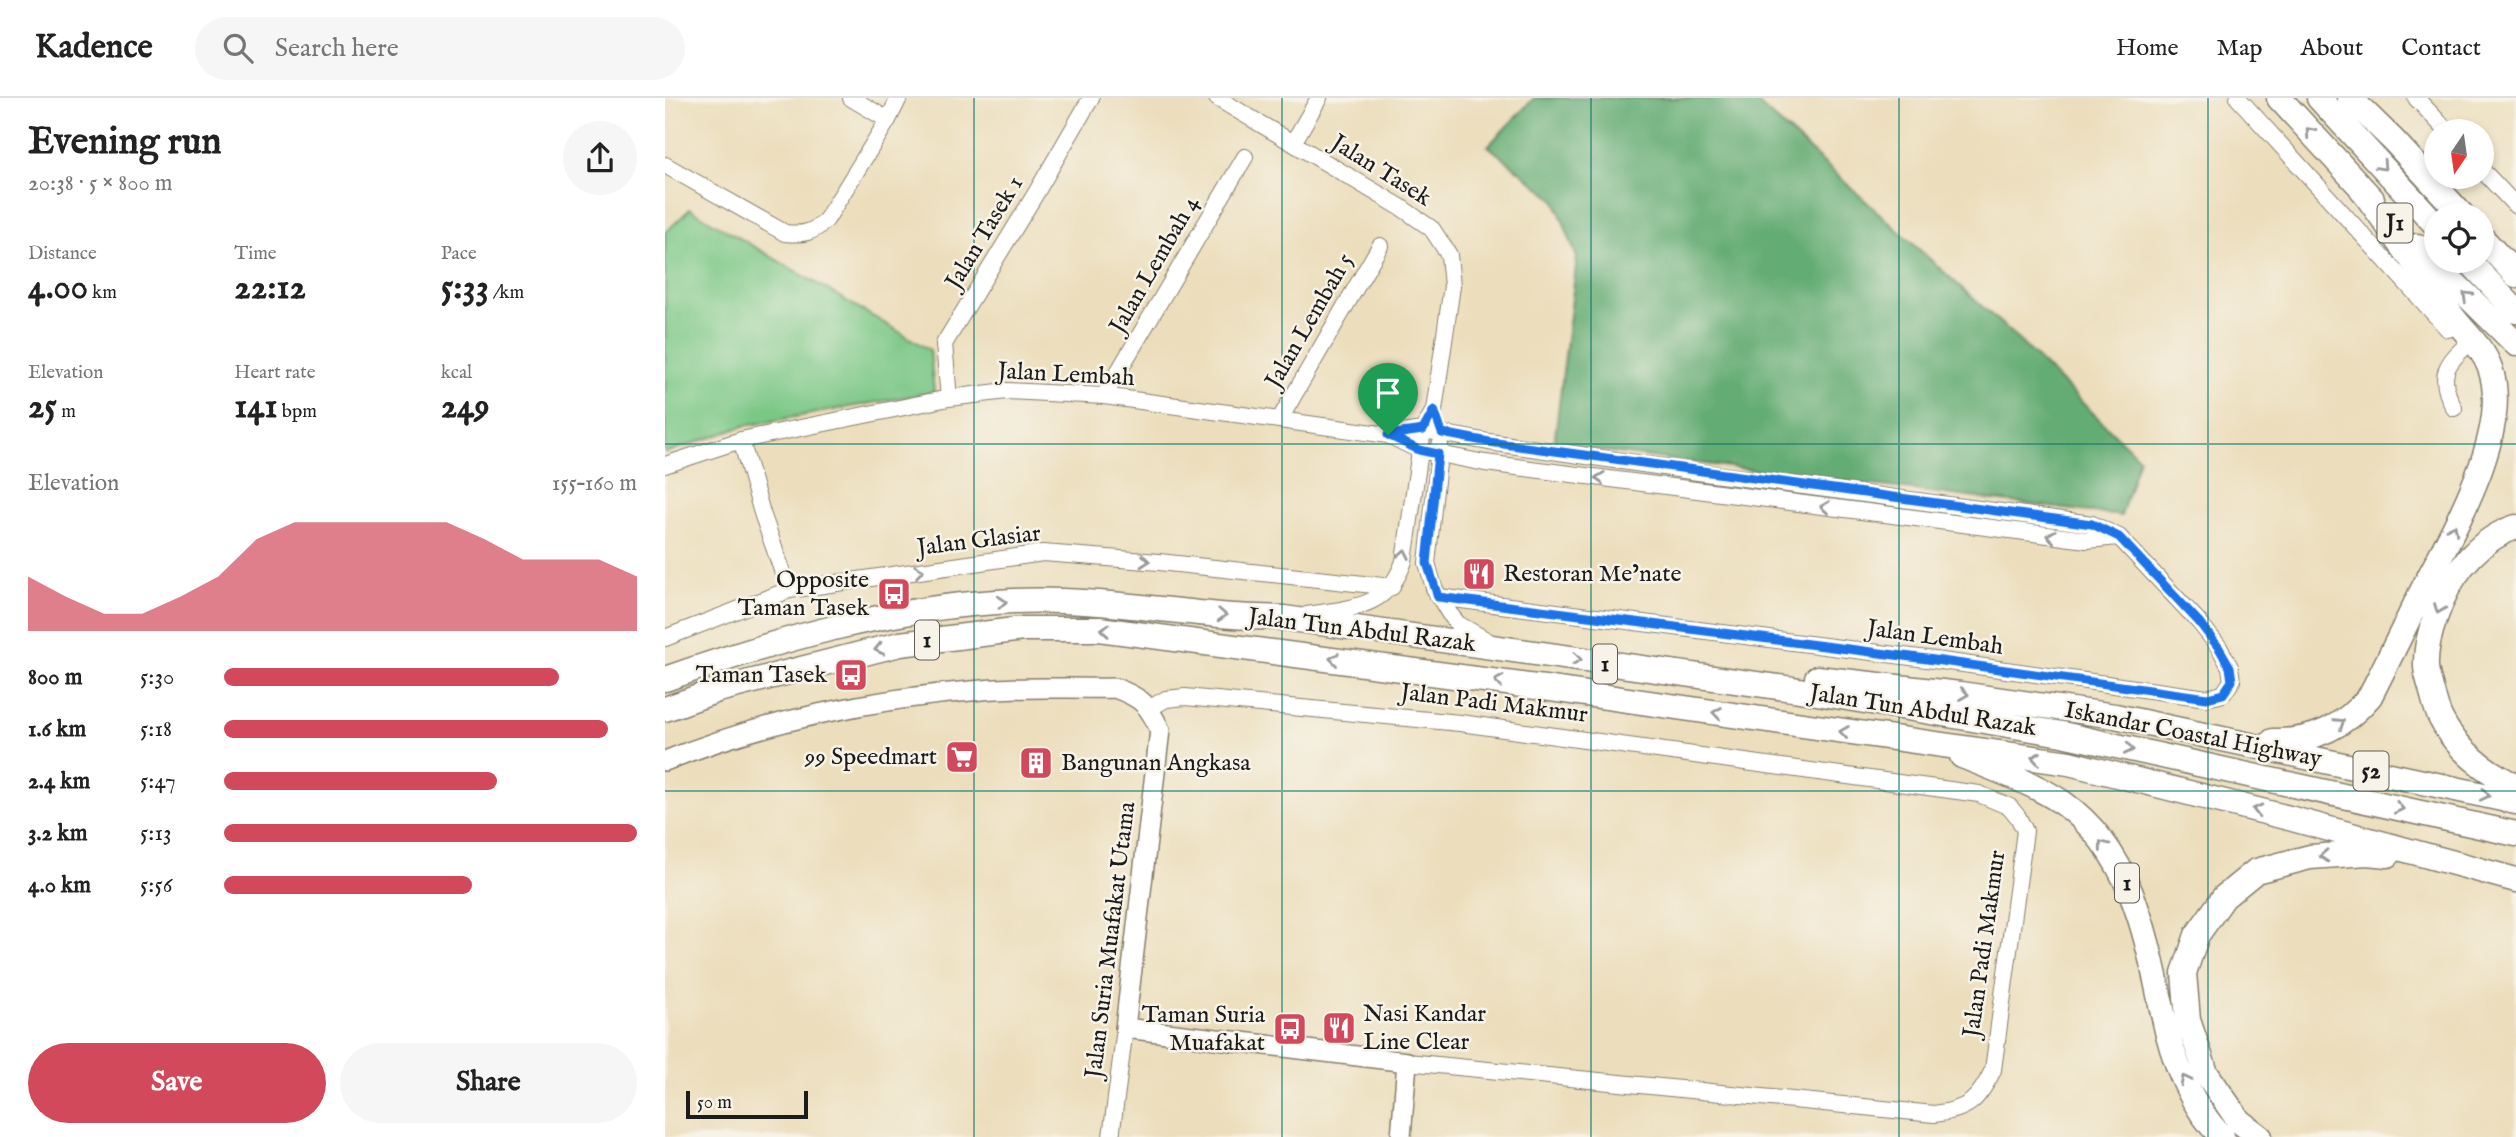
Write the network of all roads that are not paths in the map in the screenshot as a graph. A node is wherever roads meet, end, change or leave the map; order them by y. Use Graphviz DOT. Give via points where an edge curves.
graph roads {
  1 [pos="851,98"];
  2 [pos="899,98"];
  3 [pos="1091,98"];
  4 [pos="1217,98"];
  5 [pos="1319,98"];
  6 [pos="2238,98"];
  7 [pos="2279,98"];
  8 [pos="2319,98"];
  9 [pos="2350,98"];
  10 [pos="2416,98"];
  11 [pos="2436,119"];
  12 [pos="888,120"];
  13 [pos="1293,143"];
  14 [pos="1245,157"];
  15 [pos="665,165"];
  16 [pos="2494,183"];
  17 [pos="2361,188"];
  18 [pos="2451,203"];
  19 [pos="2516,206"];
  20 [pos="2424,212"];
  21 [pos="1380,246"];
  22 [pos="2494,251"];
  23 [pos="2480,273"];
  24 [pos="2516,275"];
  25 [pos="2516,312"];
  26 [pos="2468,343"];
  27 [pos="2516,344"];
  28 [pos="1104,396"];
  29 [pos="949,398"];
  30 [pos="2454,408"];
  31 [pos="1434,410"];
  32 [pos="1280,419"];
  33 [pos="1423,430"];
  34 [pos="1442,433"];
  35 [pos="1388,435"];
  36 [pos="741,440"];
  37 [pos="1419,450"];
  38 [pos="1438,454"];
  39 [pos="665,465"];
  40 [pos="1705,472"];
  41 [pos="1703,492"];
  42 [pos="1948,504"];
  43 [pos="1945,523"];
  44 [pos="2516,527"];
  45 [pos="2119,537"];
  46 [pos="1392,587"];
  47 [pos="789,590"];
  48 [pos="1438,597"];
  49 [pos="1284,618"];
  50 [pos="665,638"];
  51 [pos="1510,649"];
  52 [pos="665,678"];
  53 [pos="1701,678"];
  54 [pos="1150,708"];
  55 [pos="665,709"];
  56 [pos="2226,739"];
  57 [pos="1904,740"];
  58 [pos="665,761"];
  59 [pos="2516,786"];
  60 [pos="2516,802"];
  61 [pos="2516,834"];
  62 [pos="2441,859"];
  63 [pos="2516,880"];
  64 [pos="1125,1027"];
  65 [pos="1407,1062"];
  66 [pos="1402,1130"];
  67 [pos="1111,1137"];
  68 [pos="2222,1137"];
  69 [pos="2260,1137"];
  1 -- 12 [label="street"];
  2 -- 12 [label="street"];
  3 -- 29 [label="street, Jalan Tasek 1" via="944,344"];
  4 -- 13 [label="street, Jalan Tasek"];
  5 -- 13 [label="street"];
  6 -- 26 [label="street"];
  17 -- 7 [label="highway, J1, one-way"];
  8 -- 20 [label="highway, J1, one-way"];
  9 -- 18 [label="highway"];
  10 -- 11 [label="street"];
  12 -- 15 [label="street" via="826,220 815,231 801,235 785,233"];
  13 -- 31 [label="street, Jalan Tasek" via="1432,229 1449,255 1452,286"];
  14 -- 28 [label="street, Jalan Lembah 4"];
  16 -- 19 [label="street"];
  17 -- 26 [label="highway"];
  27 -- 17 [label="highway, J1, one-way"];
  21 -- 32 [label="street, Jalan Lembah 5"];
  22 -- 24 [label="highway"];
  23 -- 25 [label="highway"];
  26 -- 30 [label="street" via="2445,371 2444,385"];
  56 -- 26 [label="highway, one-way" via="2311,738 2343,722 2370,696 2465,507 2488,448 2494,407 2491,370 2481,349"];
  28 -- 29 [label="street, Jalan Lembah" via="1007,391"];
  28 -- 32 [label="street, Jalan Lembah"];
  29 -- 36 [label="street, Jalan Lembah"];
  31 -- 33 [label="street, Jalan Tasek"];
  31 -- 34 [label="street, Jalan Tasek"];
  32 -- 35 [label="street, Jalan Lembah"];
  33 -- 34 [label="street, Jalan Lembah"];
  33 -- 35 [label="street, Jalan Lembah"];
  33 -- 37 [label="street, Jalan Tasek"];
  34 -- 38 [label="street, Jalan Tasek"];
  34 -- 40 [label="street, Jalan Lembah"];
  35 -- 37 [label="street, Jalan Lembah"];
  36 -- 39 [label="street, Jalan Lembah"];
  36 -- 47 [label="street"];
  37 -- 38 [label="street, Jalan Lembah"];
  46 -- 37 [label="street, Jalan Tasek, one-way" via="1404,561"];
  41 -- 38 [label="street, Jalan Lembah, one-way"];
  38 -- 48 [label="street, Jalan Tasek" via="1427,563"];
  40 -- 41 [label="street"];
  40 -- 42 [label="street, Jalan Lembah"];
  43 -- 41 [label="street, Jalan Lembah, one-way"];
  42 -- 43 [label="street"];
  42 -- 45 [label="street, Jalan Lembah" via="2092,524"];
  45 -- 43 [label="street, Jalan Lembah, one-way" via="2087,540"];
  44 -- 59 [label="highway, one-way" via="2487,543 2458,569 2431,631 2425,667 2448,732 2484,767"];
  45 -- 48 [label="street, Jalan Lembah" via="2219,648 2232,674 2223,694 2207,698"];
  47 -- 46 [label="street, Jalan Glasiar, one-way" via="1043,553"];
  46 -- 49 [label="street" via="1377,600"];
  47 -- 50 [label="street, Jalan Glasiar"];
  48 -- 51 [label="street, Jalan Tasek" via="1458,624 1473,635"];
  49 -- 51 [label="highway, Jalan Tun Abdul Razak / 1"];
  52 -- 49 [label="highway, Jalan Tun Abdul Razak / 1, one-way" via="868,620 948,606 1014,601 1105,603"];
  51 -- 53 [label="highway, Jalan Tun Abdul Razak / 1, one-way"];
  53 -- 56 [label="highway, Iskandar Coastal Highway / 52, one-way" via="1791,675 1960,694 2115,716"];
  53 -- 61 [label="highway, Jalan Tun Abdul Razak / 1, one-way" via="2062,734"];
  54 -- 58 [label="street" via="1136,695 1115,688 983,690 882,702 778,723"];
  54 -- 64 [label="street, Jalan Suria Muafakat Utama" via="1160,730"];
  54 -- 65 [label="street, Jalan Padi Makmur" via="1166,699 1185,697 1460,723 1813,770 1979,794 2010,807 2025,831 1993,1070 1972,1103 1954,1111 1934,1114"];
  57 -- 55 [label="highway, Jalan Tun Abdul Razak / 1, one-way" via="1099,629 1023,629 900,644"];
  56 -- 60 [label="highway, Iskandar Coastal Highway / 52, one-way"];
  62 -- 57 [label="highway, Iskandar Coastal Highway, one-way" via="2069,763"];
  68 -- 57 [label="highway, 1, one-way" via="2181,1075 2140,914 2122,869 2098,838 2064,804 2043,792 1954,753"];
  62 -- 63 [label="highway, Iskandar Coastal Highway"];
  62 -- 69 [label="highway, one-way" via="2367,853 2277,865 2256,872 2224,897 2197,935 2184,974 2188,1020 2206,1073 2239,1121"];
  64 -- 65 [label="street, Jalan Padi Makmur"];
  64 -- 67 [label="street, Jalan Suria Muafakat Utama"];
  65 -- 66 [label="street"];
}
